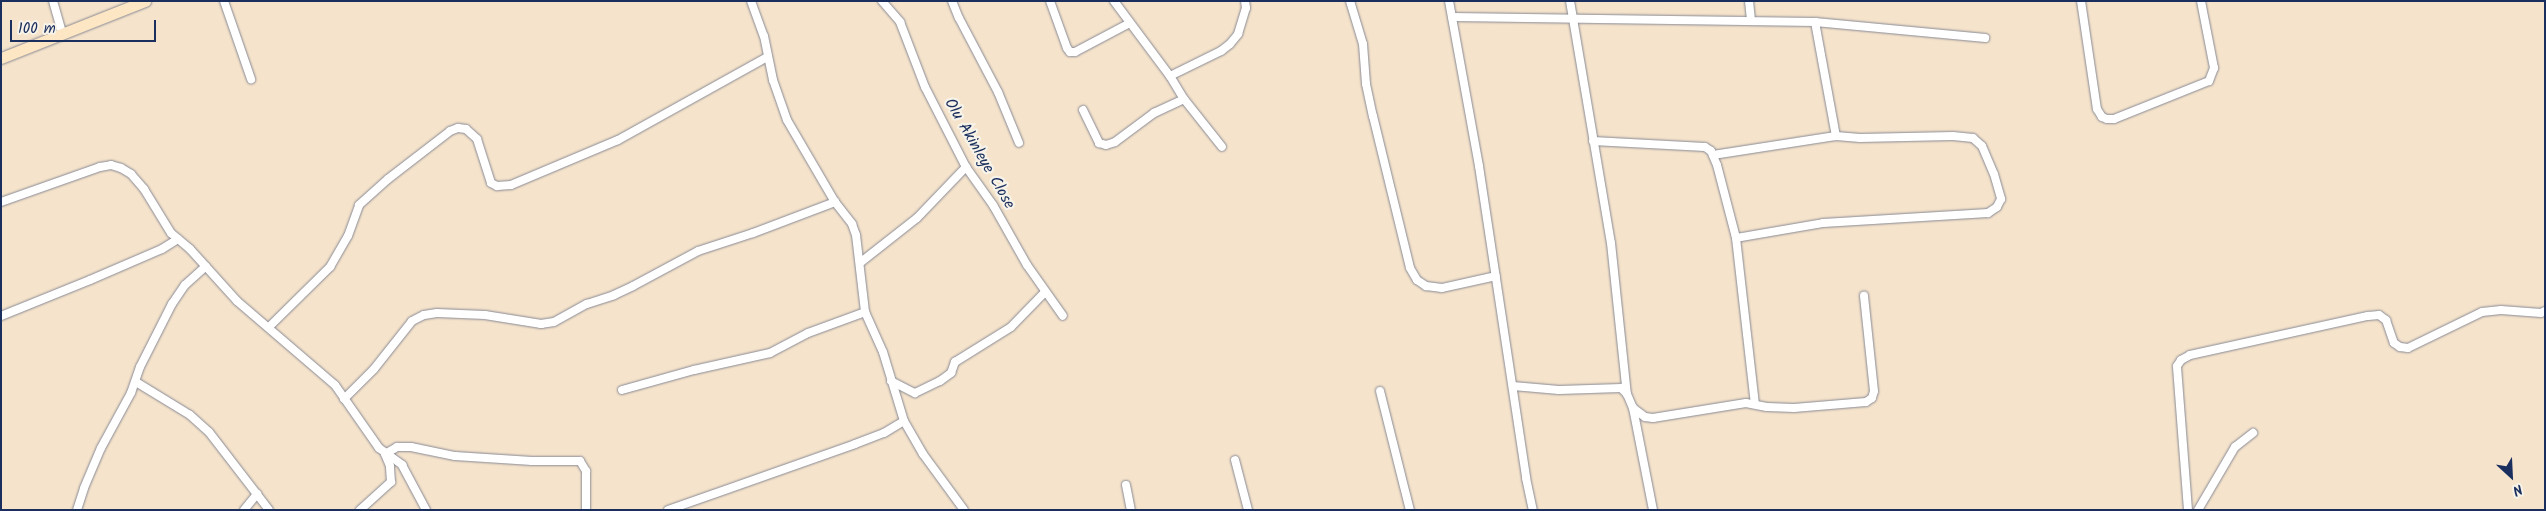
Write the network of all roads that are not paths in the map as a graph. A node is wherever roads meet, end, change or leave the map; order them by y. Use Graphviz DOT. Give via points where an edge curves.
graph roads {
  1 [pos="53,1"];
  2 [pos="145,1"];
  3 [pos="224,1"];
  4 [pos="751,1"];
  5 [pos="882,1"];
  6 [pos="952,1"];
  7 [pos="1050,1"];
  8 [pos="1114,1"];
  9 [pos="1245,1"];
  10 [pos="1350,1"];
  11 [pos="1449,1"];
  12 [pos="1570,1"];
  13 [pos="1749,1"];
  14 [pos="2081,1"];
  15 [pos="2201,1"];
  16 [pos="1452,17"];
  17 [pos="1572,18"];
  18 [pos="1751,21"];
  19 [pos="1815,22"];
  20 [pos="1130,23"];
  21 [pos="62,33"];
  22 [pos="1985,38"];
  23 [pos="767,57"];
  24 [pos="1,58"];
  25 [pos="1170,76"];
  26 [pos="251,79"];
  27 [pos="1184,99"];
  28 [pos="1083,110"];
  29 [pos="1836,136"];
  30 [pos="1594,141"];
  31 [pos="1019,142"];
  32 [pos="1222,147"];
  33 [pos="1713,155"];
  34 [pos="966,167"];
  35 [pos="1,202"];
  36 [pos="835,202"];
  37 [pos="1736,238"];
  38 [pos="178,239"];
  39 [pos="861,262"];
  40 [pos="206,266"];
  41 [pos="1496,276"];
  42 [pos="1045,292"];
  43 [pos="1864,296"];
  44 [pos="2545,311"];
  45 [pos="865,312"];
  46 [pos="1,316"];
  47 [pos="1063,316"];
  48 [pos="269,328"];
  49 [pos="891,381"];
  50 [pos="136,382"];
  51 [pos="1512,386"];
  52 [pos="622,390"];
  53 [pos="1380,392"];
  54 [pos="1627,394"];
  55 [pos="344,399"];
  56 [pos="1755,404"];
  57 [pos="1633,408"];
  58 [pos="904,421"];
  59 [pos="2253,433"];
  60 [pos="385,454"];
  61 [pos="1235,460"];
  62 [pos="1126,485"];
  63 [pos="257,494"];
  64 [pos="77,510"];
  65 [pos="244,510"];
  66 [pos="269,510"];
  67 [pos="360,510"];
  68 [pos="426,510"];
  69 [pos="586,510"];
  70 [pos="668,510"];
  71 [pos="964,510"];
  72 [pos="1131,510"];
  73 [pos="1248,510"];
  74 [pos="1410,510"];
  75 [pos="1533,510"];
  76 [pos="1653,510"];
  77 [pos="2188,510"];
  78 [pos="2198,510"];
  1 -- 21 [label="street"];
  2 -- 21 [label="main road"];
  3 -- 26 [label="street"];
  4 -- 23 [label="street" via="764,36"];
  5 -- 34 [label="street, Olu Akinleye Close" via="900,22 935,109"];
  6 -- 31 [label="street"];
  7 -- 20 [label="street" via="1070,52"];
  8 -- 20 [label="street"];
  9 -- 25 [label="street" via="1238,34 1230,44 1221,52"];
  10 -- 41 [label="street" via="1363,44 1366,84 1373,116 1410,268 1416,280 1426,286 1442,288"];
  11 -- 16 [label="street"];
  12 -- 17 [label="street"];
  13 -- 18 [label="street"];
  14 -- 15 [label="street" via="2097,109 2107,119 2114,119 2209,81 2214,68"];
  16 -- 17 [label="street"];
  16 -- 41 [label="street"];
  17 -- 18 [label="street"];
  17 -- 30 [label="street"];
  18 -- 19 [label="street"];
  19 -- 22 [label="street"];
  19 -- 29 [label="street"];
  20 -- 25 [label="street"];
  21 -- 24 [label="main road"];
  23 -- 36 [label="street" via="787,120"];
  23 -- 48 [label="street" via="618,140 510,185 491,183 479,145 472,134 466,129 450,131 359,205 348,236 330,267"];
  25 -- 27 [label="street"];
  27 -- 28 [label="street" via="1154,113 1106,145 1099,143"];
  27 -- 32 [label="street"];
  29 -- 33 [label="street"];
  29 -- 37 [label="street" via="1973,138 1982,146 2001,199 1997,207 1988,213 1823,223"];
  30 -- 33 [label="street" via="1705,146"];
  30 -- 54 [label="street" via="1611,243"];
  33 -- 37 [label="street"];
  34 -- 39 [label="street" via="917,218"];
  34 -- 42 [label="street, Olu Akinleye Close"];
  35 -- 38 [label="street" via="111,166 121,168 132,174 170,233"];
  36 -- 39 [label="street" via="852,224"];
  36 -- 55 [label="street" via="698,251 633,286 587,304 554,322 541,324 485,315 424,315 412,321 374,369"];
  37 -- 56 [label="street"];
  38 -- 40 [label="street"];
  38 -- 46 [label="street" via="162,249"];
  39 -- 45 [label="street"];
  40 -- 48 [label="street" via="237,301"];
  40 -- 50 [label="street" via="185,285 172,304 140,367"];
  41 -- 51 [label="street"];
  42 -- 47 [label="street, Olu Akinleye Close"];
  42 -- 49 [label="street" via="1011,327 955,362 951,372 940,382 915,393"];
  43 -- 56 [label="street" via="1872,398 1853,404 1803,407"];
  44 -- 77 [label="street" via="2482,312 2408,348 2394,343 2386,320 2379,315 2181,360 2177,366"];
  45 -- 49 [label="street" via="883,352"];
  45 -- 52 [label="street" via="808,333 770,353"];
  48 -- 55 [label="street" via="335,385"];
  49 -- 58 [label="street"];
  50 -- 63 [label="street" via="190,415 209,432"];
  50 -- 64 [label="street" via="88,478"];
  51 -- 54 [label="street" via="1559,390 1621,388"];
  51 -- 75 [label="street"];
  53 -- 74 [label="street"];
  54 -- 57 [label="street"];
  55 -- 60 [label="street"];
  56 -- 57 [label="street" via="1662,418 1645,417"];
  57 -- 76 [label="street"];
  58 -- 70 [label="street" via="855,444"];
  58 -- 71 [label="street" via="922,454"];
  59 -- 78 [label="street" via="2235,447"];
  60 -- 67 [label="street" via="391,482"];
  60 -- 68 [label="street" via="402,465"];
  60 -- 69 [label="street" via="397,447 410,447 455,456 580,461 586,471"];
  61 -- 73 [label="street"];
  62 -- 72 [label="street"];
  63 -- 65 [label="street"];
  63 -- 66 [label="street"];
}
